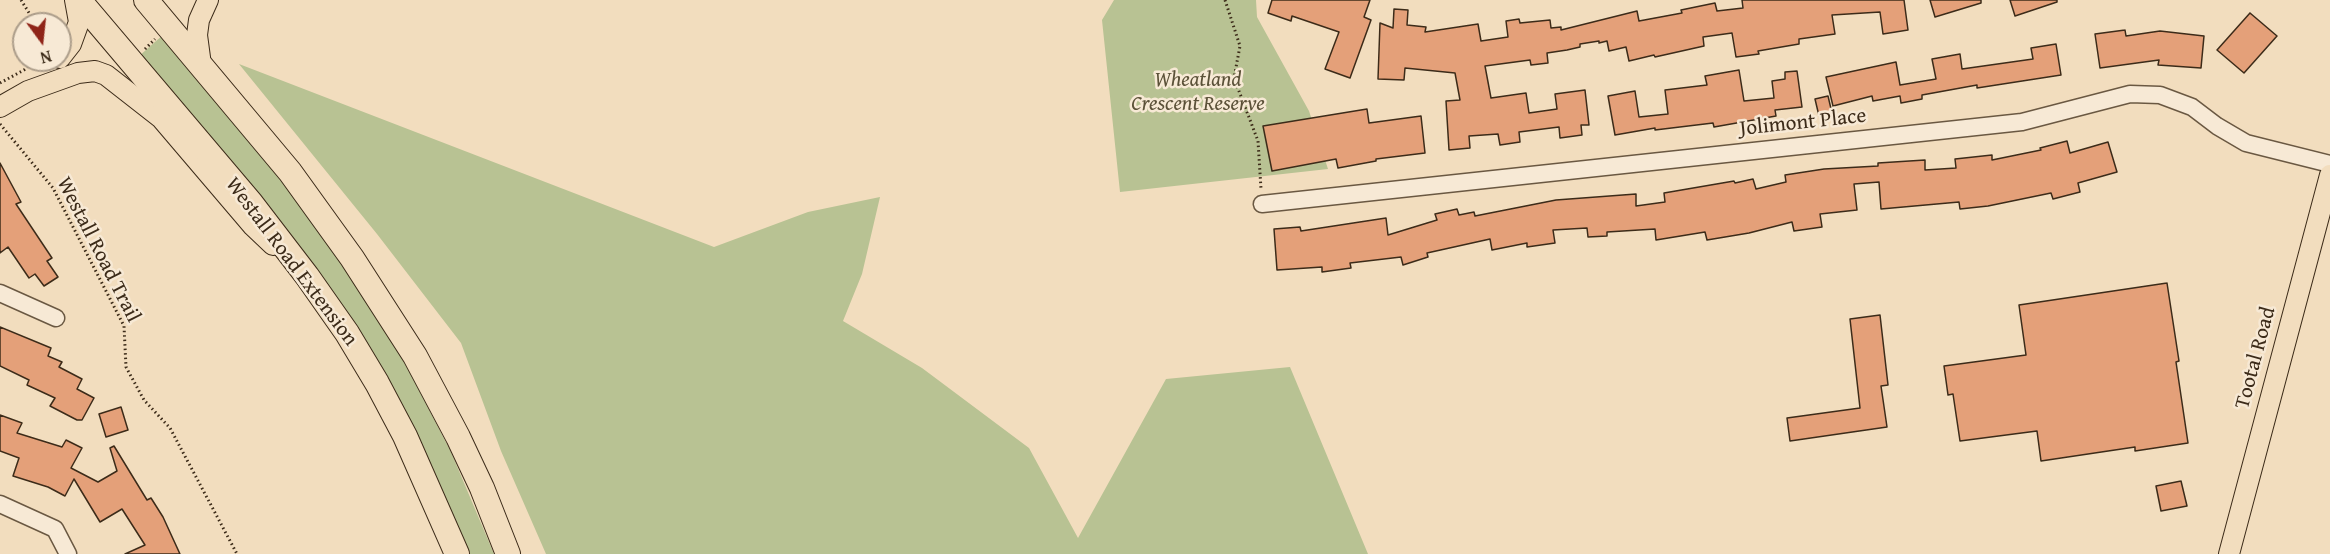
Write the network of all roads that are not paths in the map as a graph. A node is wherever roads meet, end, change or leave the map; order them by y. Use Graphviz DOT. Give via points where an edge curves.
graph roads {
  1 [pos="77,0"];
  2 [pos="146,0"];
  3 [pos="208,0"];
  4 [pos="72,39"];
  5 [pos="201,65"];
  6 [pos="46,72"];
  7 [pos="28,91"];
  8 [pos="0,107"];
  9 [pos="2330,164"];
  10 [pos="2330,175"];
  11 [pos="1262,204"];
  12 [pos="307,276"];
  13 [pos="0,293"];
  14 [pos="56,318"];
  15 [pos="0,504"];
  16 [pos="68,554"];
  17 [pos="457,554"];
  18 [pos="508,554"];
  19 [pos="2229,554"];
  1 -- 4 [label="main road" via="79,22"];
  1 -- 12 [label="highway, Westall Road Extension" via="251,203"];
  2 -- 5 [label="highway"];
  3 -- 5 [label="main road" via="197,35"];
  5 -- 18 [label="highway" via="290,172 416,356 482,488"];
  6 -- 7 [label="main road"];
  7 -- 8 [label="main road"];
  7 -- 12 [label="main road" via="78,73 98,71 121,85 161,118 253,226"];
  9 -- 11 [label="street, Jolimont Place" via="2246,143 2192,106 2160,95 2130,94 2022,122"];
  10 -- 19 [label="main road, Tootal Road"];
  12 -- 17 [label="highway, Westall Road Extension" via="377,383"];
  13 -- 14 [label="street"];
  15 -- 16 [label="street" via="55,529"];
}
